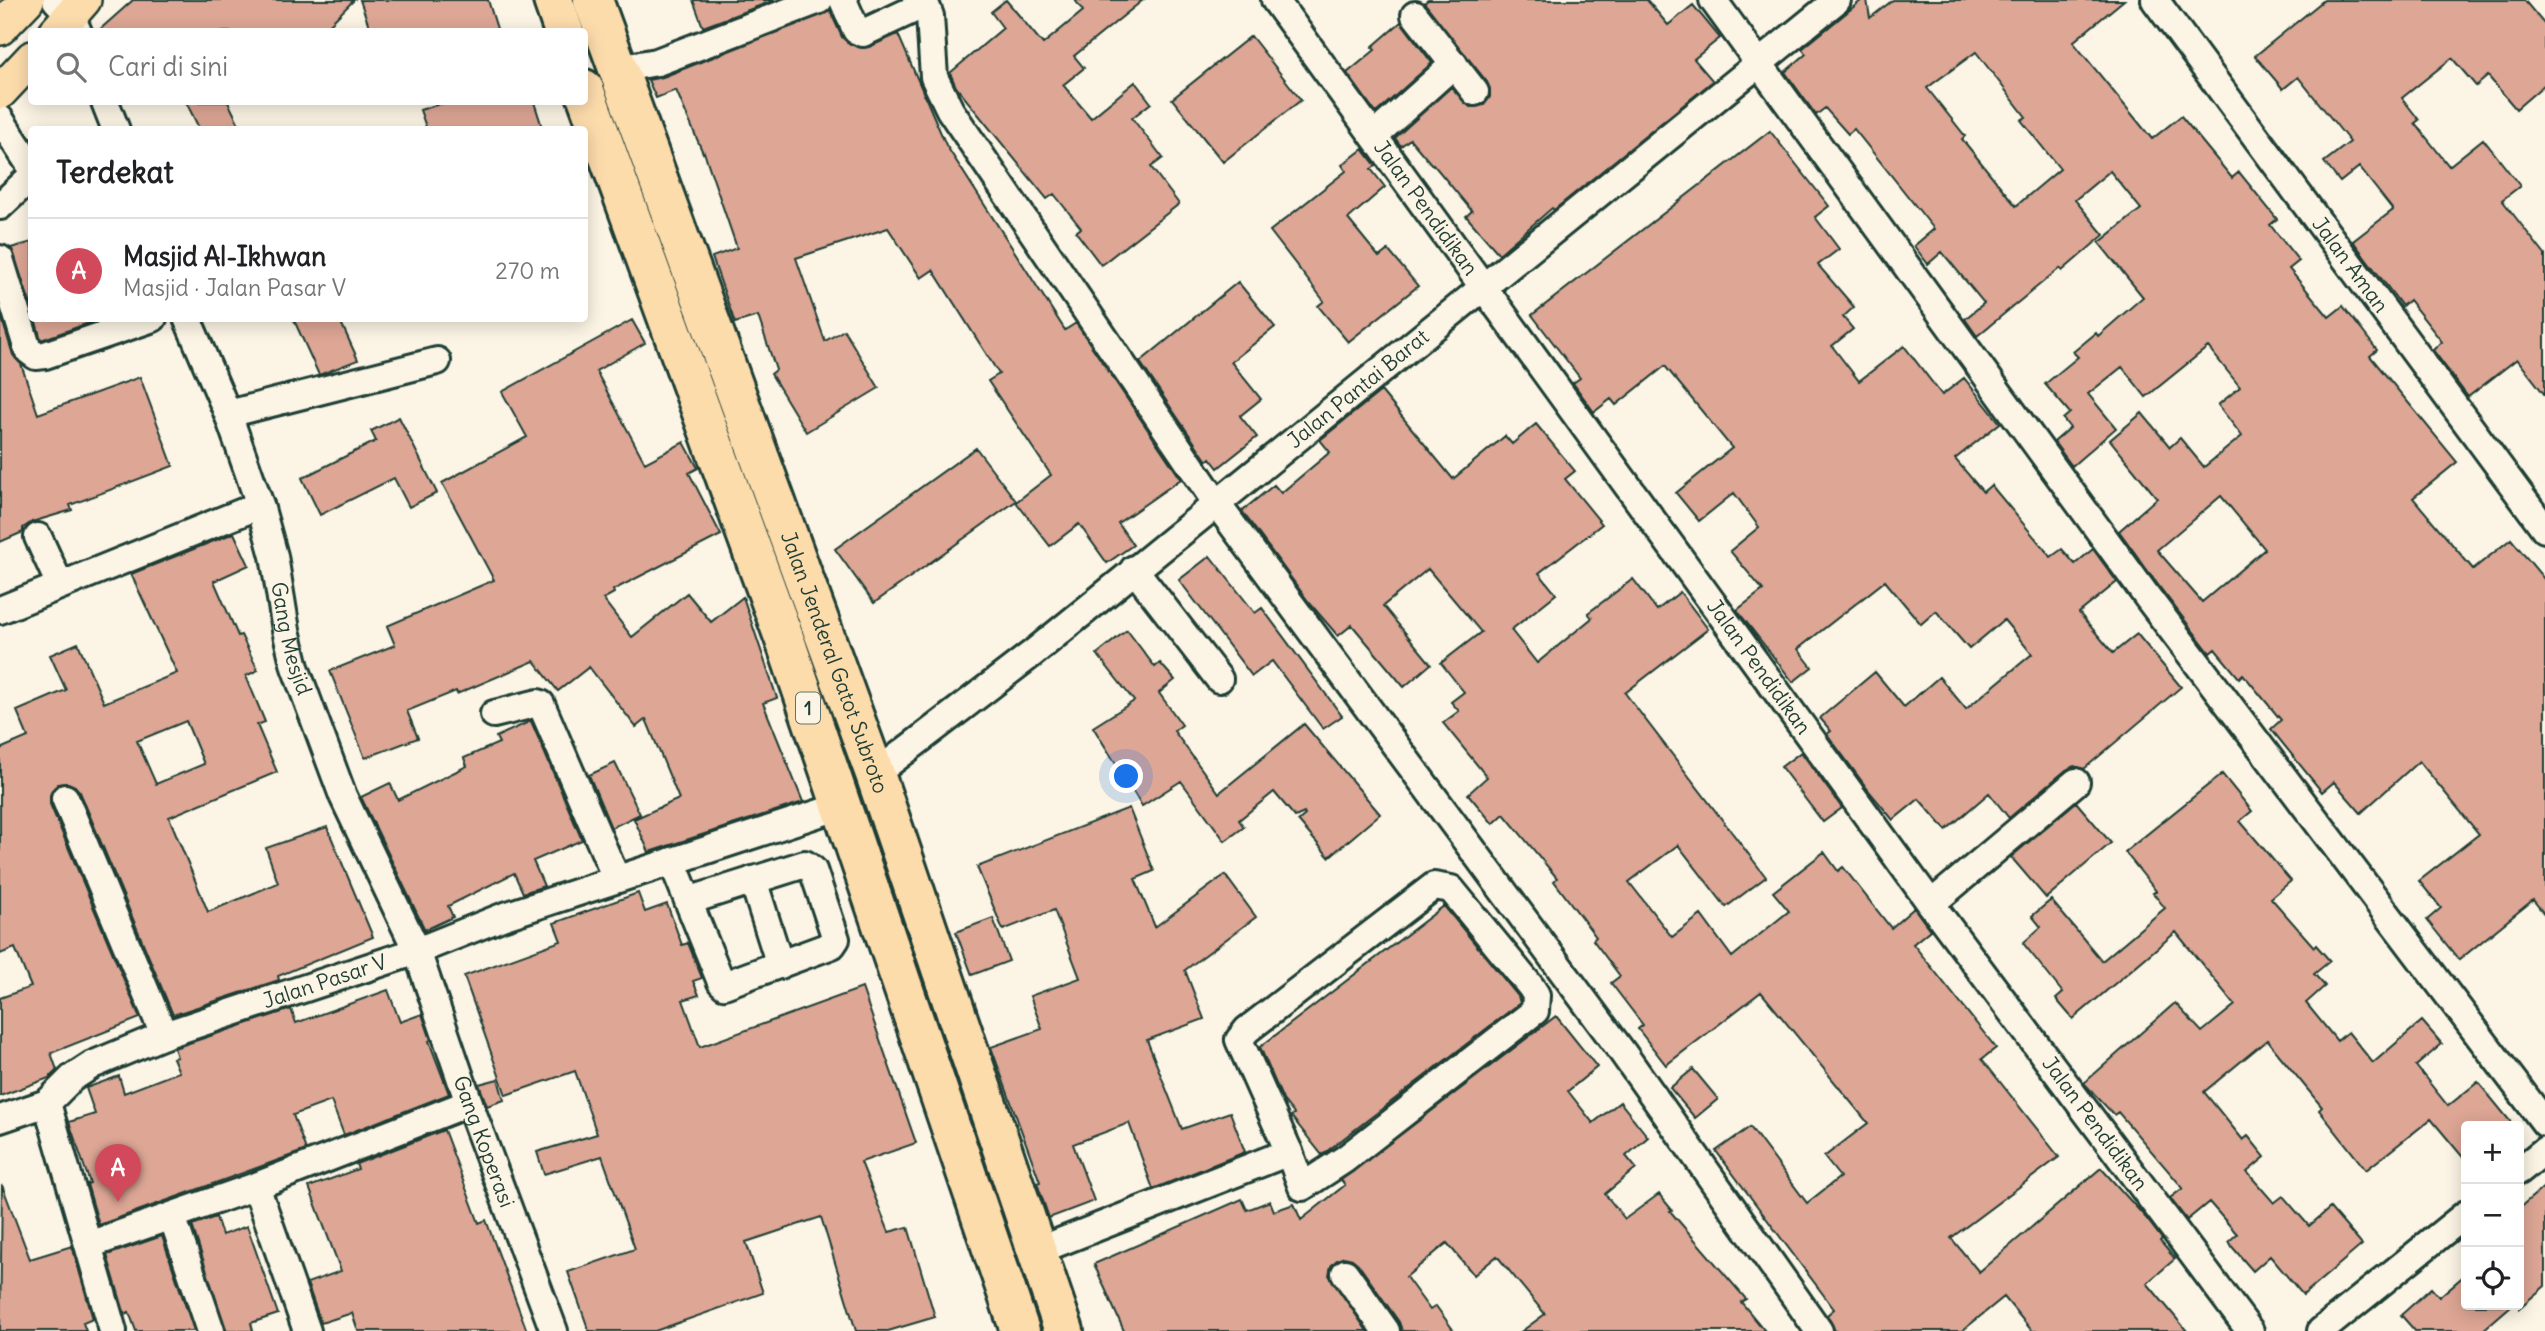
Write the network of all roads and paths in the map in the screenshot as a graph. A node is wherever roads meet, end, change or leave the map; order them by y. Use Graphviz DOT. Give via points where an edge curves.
graph roads {
  1 [pos="26,0"];
  2 [pos="553,0"];
  3 [pos="593,0"];
  4 [pos="819,0"];
  5 [pos="843,0"];
  6 [pos="922,0"];
  7 [pos="1275,0"];
  8 [pos="1713,0"];
  9 [pos="1838,0"];
  10 [pos="2155,0"];
  11 [pos="1415,15"];
  12 [pos="0,28"];
  13 [pos="563,28"];
  14 [pos="28,62"];
  15 [pos="1759,63"];
  16 [pos="1454,64"];
  17 [pos="617,69"];
  18 [pos="0,92"];
  19 [pos="1475,92"];
  20 [pos="588,100"];
  21 [pos="106,105"];
  22 [pos="0,119"];
  23 [pos="114,126"];
  24 [pos="1375,135"];
  25 [pos="28,162"];
  26 [pos="28,180"];
  27 [pos="0,206"];
  28 [pos="0,259"];
  29 [pos="1483,290"];
  30 [pos="141,322"];
  31 [pos="189,322"];
  32 [pos="437,361"];
  33 [pos="228,414"];
  34 [pos="1216,504"];
  35 [pos="260,505"];
  36 [pos="2545,529"];
  37 [pos="38,537"];
  38 [pos="1134,569"];
  39 [pos="60,585"];
  40 [pos="0,610"];
  41 [pos="823,633"];
  42 [pos="787,646"];
  43 [pos="1219,679"];
  44 [pos="494,714"];
  45 [pos="875,774"];
  46 [pos="2076,782"];
  47 [pos="65,798"];
  48 [pos="841,806"];
  49 [pos="672,861"];
  50 [pos="616,878"];
  51 [pos="753,880"];
  52 [pos="688,901"];
  53 [pos="1931,904"];
  54 [pos="417,951"];
  55 [pos="780,965"];
  56 [pos="164,1035"];
  57 [pos="47,1103"];
  58 [pos="469,1103"];
  59 [pos="0,1119"];
  60 [pos="2545,1123"];
  61 [pos="2545,1150"];
  62 [pos="1289,1152"];
  63 [pos="2524,1167"];
  64 [pos="256,1186"];
  65 [pos="172,1216"];
  66 [pos="2461,1218"];
  67 [pos="89,1245"];
  68 [pos="1037,1251"];
  69 [pos="1345,1273"];
  70 [pos="113,1331"];
  71 [pos="211,1331"];
  72 [pos="307,1331"];
  73 [pos="554,1331"];
  74 [pos="1020,1331"];
  75 [pos="1064,1331"];
  76 [pos="1386,1331"];
  77 [pos="1819,1331"];
  78 [pos="2249,1331"];
  79 [pos="2320,1331"];
  1 -- 12 [label="main road"];
  2 -- 13 [label="highway"];
  3 -- 17 [label="highway, Jalan Jenderal Gatot Subroto / 1"];
  4 -- 17 [label="street" via="657,62"];
  5 -- 6 [label="street" via="856,30 863,33 921,6"];
  6 -- 34 [label="street" via="930,16 934,78 950,110"];
  7 -- 24 [label="street, Jalan Pendidikan"];
  8 -- 15 [label="street"];
  9 -- 15 [label="street, Jalan Pantai Barat"];
  10 -- 36 [label="street, Jalan Aman"];
  11 -- 16 [label="street"];
  14 -- 18 [label="main road"];
  15 -- 29 [label="street, Jalan Pantai Barat"];
  15 -- 60 [label="street" via="2148,598"];
  16 -- 19 [label="street"];
  16 -- 24 [label="street"];
  17 -- 41 [label="highway, Jalan Jenderal Gatot Subroto / 1"];
  20 -- 42 [label="highway, Jalan Jenderal Gatot Subroto / 1"];
  21 -- 23 [label="street"];
  22 -- 25 [label="street"];
  24 -- 29 [label="street, Jalan Pendidikan"];
  26 -- 27 [label="street"];
  28 -- 30 [label="street" via="28,350 36,356"];
  29 -- 34 [label="street, Jalan Pantai Barat"];
  29 -- 53 [label="street, Jalan Pendidikan"];
  31 -- 33 [label="street, Gang Mesjid"];
  32 -- 33 [label="street"];
  33 -- 35 [label="street, Gang Mesjid"];
  34 -- 38 [label="street, Jalan Pantai Barat"];
  34 -- 77 [label="street" via="1623,1053"];
  35 -- 39 [label="street"];
  35 -- 54 [label="street, Gang Mesjid" via="295,667 343,796"];
  37 -- 39 [label="street"];
  38 -- 43 [label="street"];
  38 -- 45 [label="street, Jalan Pantai Barat"];
  39 -- 40 [label="street"];
  41 -- 42 [label="highway"];
  41 -- 45 [label="highway, Jalan Jenderal Gatot Subroto / 1"];
  42 -- 48 [label="highway, Jalan Jenderal Gatot Subroto / 1"];
  44 -- 50 [label="street" via="541,705"];
  45 -- 68 [label="highway, Jalan Jenderal Gatot Subroto / 1"];
  46 -- 53 [label="street"];
  47 -- 56 [label="street"];
  48 -- 49 [label="street, Jalan Pasar V"];
  48 -- 74 [label="highway, Jalan Jenderal Gatot Subroto / 1"];
  49 -- 50 [label="street, Jalan Pasar V"];
  49 -- 52 [label="street"];
  50 -- 54 [label="street, Jalan Pasar V"];
  51 -- 52 [label="street"];
  51 -- 55 [label="street"];
  51 -- 55 [label="street" via="810,865 836,939 832,945"];
  52 -- 55 [label="street" via="724,985"];
  53 -- 78 [label="street, Jalan Pendidikan"];
  54 -- 56 [label="street, Jalan Pasar V"];
  54 -- 58 [label="street, Gang Koperasi"];
  56 -- 57 [label="street, Jalan Pasar V" via="92,1065"];
  57 -- 59 [label="street"];
  57 -- 67 [label="street"];
  58 -- 64 [label="street"];
  58 -- 73 [label="street, Gang Koperasi"];
  61 -- 63 [label="street"];
  62 -- 62 [label="street" via="1302,1187 1345,1159 1535,1011 1536,995 1531,987 1451,889 1434,886 1242,1035 1241,1049"];
  62 -- 68 [label="street"];
  64 -- 65 [label="street"];
  64 -- 72 [label="street"];
  65 -- 67 [label="street"];
  65 -- 71 [label="street"];
  66 -- 79 [label="street"];
  67 -- 70 [label="street"];
  68 -- 75 [label="highway, Jalan Jenderal Gatot Subroto / 1"];
  69 -- 76 [label="street"];
}
